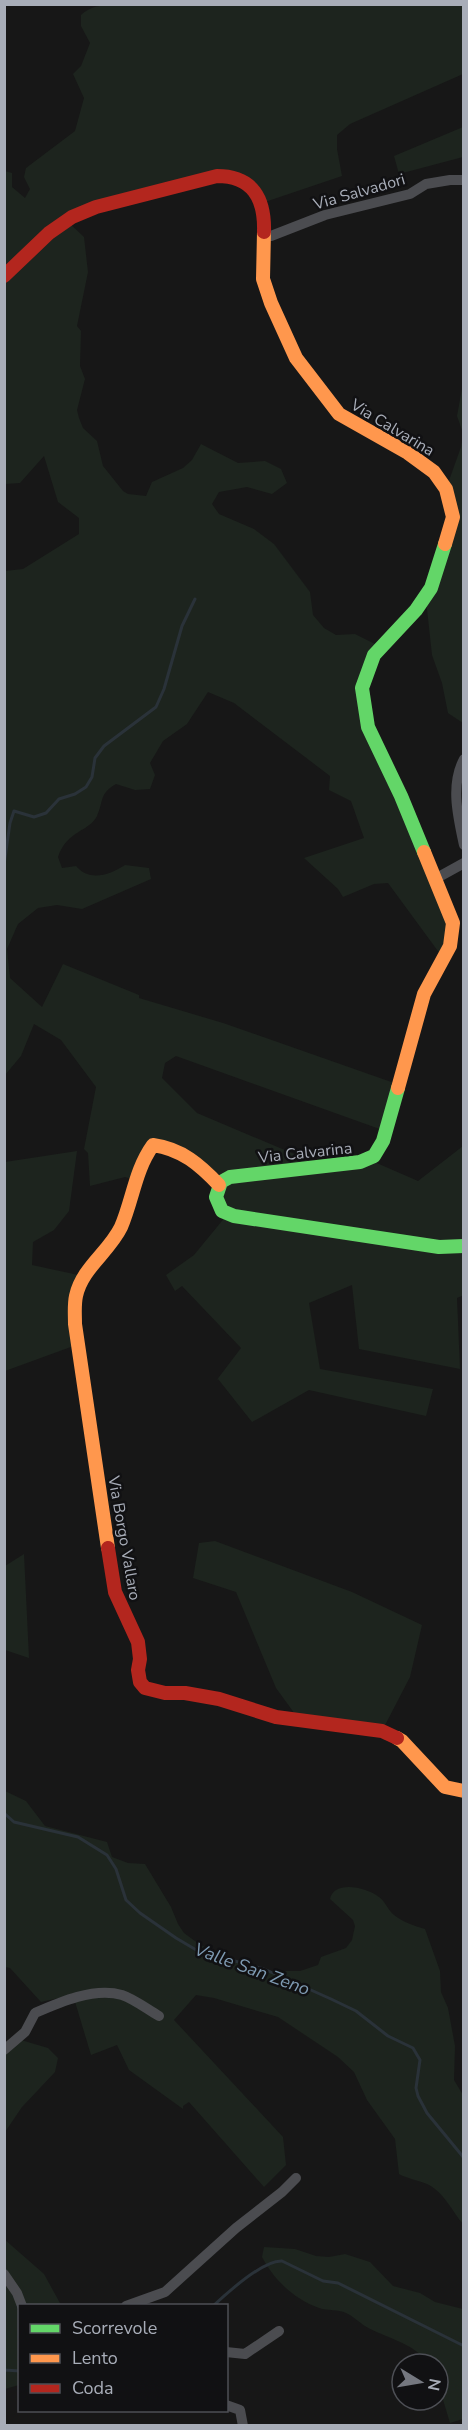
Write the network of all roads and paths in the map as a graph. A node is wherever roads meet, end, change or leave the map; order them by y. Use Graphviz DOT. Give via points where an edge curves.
graph roads {
  1 [pos="464,180"];
  2 [pos="264,236"];
  3 [pos="4,276"];
  4 [pos="464,759"];
  5 [pos="464,845"];
  6 [pos="464,863"];
  7 [pos="435,879"];
  8 [pos="219,1185"];
  9 [pos="464,1246"];
  10 [pos="464,1791"];
  11 [pos="159,2016"];
  12 [pos="4,2050"];
  13 [pos="296,2178"];
  14 [pos="4,2274"];
  15 [pos="21,2304"];
  16 [pos="132,2304"];
  17 [pos="279,2331"];
  18 [pos="228,2352"];
  19 [pos="228,2406"];
  20 [pos="243,2426"];
  1 -- 2 [label="street, Via Salvadori" via="426,184 410,194 325,215"];
  2 -- 3 [label="street, Via Calvarina" via="262,203 256,192 247,182 217,176 106,204 72,217"];
  2 -- 7 [label="street, Via Calvarina" via="263,279 296,358 339,414 408,453 435,472 446,489 453,517 431,588 374,655 362,688 368,727"];
  4 -- 5 [label="street" via="457,771 456,793"];
  6 -- 7 [label="street"];
  7 -- 8 [label="street, Via Calvarina" via="453,923 450,946 424,994 386,1133 374,1155 349,1164 230,1177"];
  8 -- 9 [label="street" via="216,1197 222,1211 234,1216 439,1247"];
  8 -- 10 [label="street, Via Borgo Vallaro" via="199,1164 170,1146 153,1146 142,1157 120,1228 83,1276 75,1300 75,1324 115,1592 138,1641 140,1682 145,1688 219,1699 264,1715 382,1731 402,1741 445,1787"];
  11 -- 12 [label="street" via="122,1995 87,1995 35,2013 25,2032"];
  13 -- 16 [label="street" via="165,2292"];
  14 -- 15 [label="street"];
  17 -- 18 [label="street" via="245,2354"];
  19 -- 20 [label="street" via="240,2410"];
}
